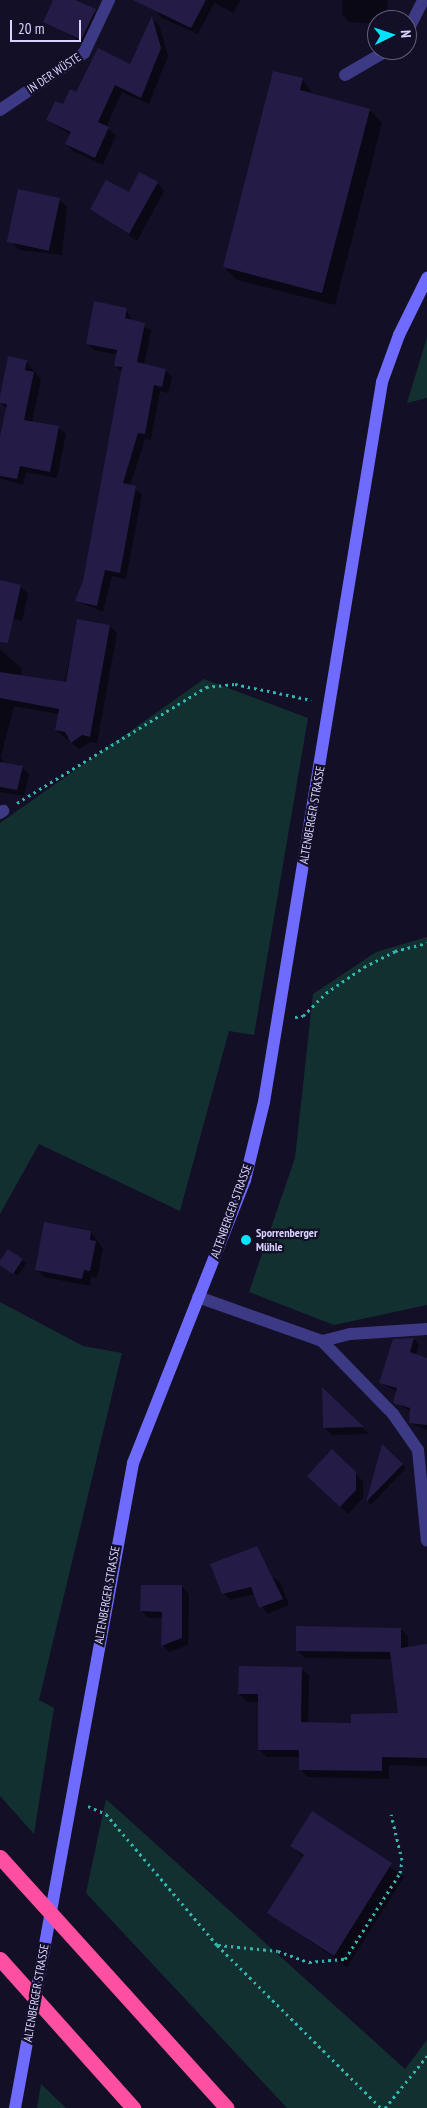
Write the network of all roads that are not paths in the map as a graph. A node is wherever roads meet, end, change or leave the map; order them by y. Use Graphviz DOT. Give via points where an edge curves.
graph roads {
  1 [pos="109,0"];
  2 [pos="423,0"];
  3 [pos="417,12"];
  4 [pos="371,60"];
  5 [pos="345,75"];
  6 [pos="0,110"];
  7 [pos="427,278"];
  8 [pos="198,1297"];
  9 [pos="427,1329"];
  10 [pos="322,1341"];
  11 [pos="427,1541"];
  12 [pos="0,1857"];
  13 [pos="0,1959"];
  14 [pos="14,2108"];
  15 [pos="134,2108"];
  16 [pos="227,2108"];
  1 -- 6 [label="street, IN DER WÜSTE" via="84,53"];
  2 -- 3 [label="street"];
  4 -- 5 [label="street"];
  7 -- 8 [label="main road, ALTENBERGER STRASSE" via="399,334 382,382 278,1019 244,1180"];
  8 -- 10 [label="street"];
  8 -- 14 [label="main road, ALTENBERGER STRASSE" via="134,1463 69,1797"];
  9 -- 10 [label="street" via="351,1334"];
  10 -- 11 [label="street" via="393,1414 418,1450"];
  12 -- 16 [label="highway"];
  13 -- 15 [label="highway"];
}
